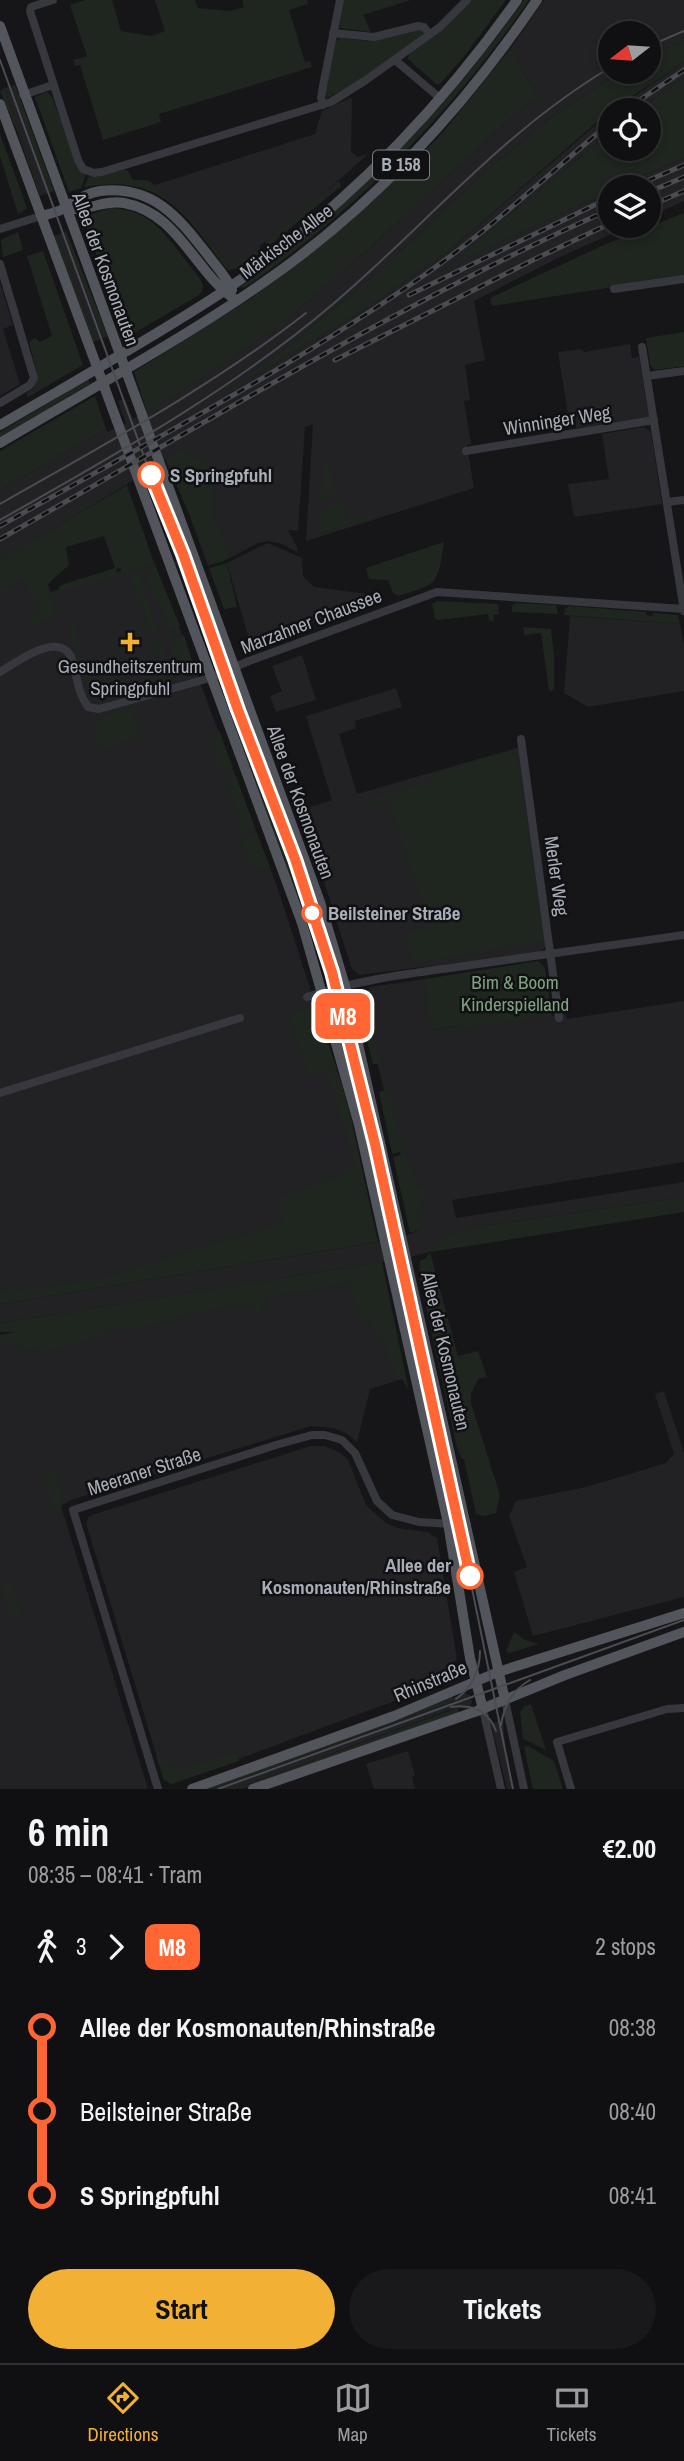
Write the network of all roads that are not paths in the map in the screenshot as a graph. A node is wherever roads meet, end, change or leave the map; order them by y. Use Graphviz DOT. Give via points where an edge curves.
graph roads {
  1 [pos="53,0"];
  2 [pos="340,0"];
  3 [pos="467,0"];
  4 [pos="517,0"];
  5 [pos="537,0"];
  6 [pos="0,26"];
  7 [pos="333,33"];
  8 [pos="429,34"];
  9 [pos="395,60"];
  10 [pos="53,85"];
  11 [pos="23,95"];
  12 [pos="441,99"];
  13 [pos="0,104"];
  14 [pos="323,105"];
  15 [pos="66,208"];
  16 [pos="41,216"];
  17 [pos="0,229"];
  18 [pos="0,264"];
  19 [pos="684,279"];
  20 [pos="226,288"];
  21 [pos="614,289"];
  22 [pos="236,300"];
  23 [pos="642,347"];
  24 [pos="684,371"];
  25 [pos="647,376"];
  26 [pos="0,402"];
  27 [pos="654,421"];
  28 [pos="0,425"];
  29 [pos="0,443"];
  30 [pos="466,450"];
  31 [pos="684,500"];
  32 [pos="667,502"];
  33 [pos="684,610"];
  34 [pos="233,668"];
  35 [pos="0,672"];
  36 [pos="210,678"];
  37 [pos="521,738"];
  38 [pos="684,935"];
  39 [pos="551,954"];
  40 [pos="345,986"];
  41 [pos="321,992"];
  42 [pos="307,997"];
  43 [pos="240,1018"];
  44 [pos="559,1018"];
  45 [pos="0,1093"];
  46 [pos="447,1524"];
  47 [pos="467,1525"];
  48 [pos="684,1612"];
  49 [pos="684,1632"];
  50 [pos="498,1672"];
  51 [pos="475,1681"];
  52 [pos="505,1700"];
  53 [pos="684,1708"];
  54 [pos="483,1709"];
  55 [pos="158,1789"];
  56 [pos="192,1789"];
  57 [pos="253,1789"];
  58 [pos="500,1789"];
  59 [pos="524,1789"];
  60 [pos="571,1789"];
  1 -- 10 [label="street, Allee der Kosmonauten" via="30,9"];
  2 -- 7 [label="street"];
  3 -- 8 [label="street"];
  4 -- 12 [label="main road, Märkische Allee / B 158"];
  5 -- 22 [label="main road, Märkische Allee / B 158" via="466,95 402,164 334,228"];
  6 -- 11 [label="main road, Allee der Kosmonauten"];
  7 -- 8 [label="street" via="374,37 418,26"];
  7 -- 14 [label="street"];
  8 -- 9 [label="street"];
  9 -- 12 [label="street"];
  9 -- 14 [label="street"];
  10 -- 11 [label="street"];
  10 -- 14 [label="street, Allee der Kosmonauten" via="78,159 89,172 122,167"];
  11 -- 15 [label="main road, Allee der Kosmonauten"];
  12 -- 20 [label="main road, Märkische Allee / B 158" via="352,189"];
  13 -- 16 [label="main road, Allee der Kosmonauten"];
  15 -- 16 [label="main road"];
  15 -- 20 [label="main road" via="124,203 156,215"];
  15 -- 34 [label="main road, Allee der Kosmonauten"];
  16 -- 17 [label="street"];
  16 -- 36 [label="main road, Allee der Kosmonauten"];
  18 -- 26 [label="street" via="34,378"];
  19 -- 21 [label="street"];
  20 -- 22 [label="main road"];
  20 -- 28 [label="main road, Märkische Allee / B 158"];
  22 -- 29 [label="main road, Märkische Allee / B 158"];
  23 -- 25 [label="street"];
  24 -- 25 [label="street"];
  25 -- 27 [label="street"];
  27 -- 30 [label="street, Winninger Weg"];
  27 -- 32 [label="street"];
  31 -- 32 [label="street"];
  32 -- 33 [label="street"];
  33 -- 34 [label="street, Marzahner Chaussee" via="437,592"];
  34 -- 36 [label="street, Marzahner Chaussee"];
  34 -- 40 [label="main road, Allee der Kosmonauten" via="320,902"];
  35 -- 36 [label="street, Marzahner Chaussee" via="40,650 64,649 72,657 82,699 88,707 99,709"];
  36 -- 41 [label="main road, Allee der Kosmonauten" via="302,923"];
  37 -- 39 [label="street, Merler Weg"];
  38 -- 39 [label="street"];
  39 -- 40 [label="street"];
  39 -- 44 [label="street, Merler Weg"];
  40 -- 41 [label="street"];
  40 -- 47 [label="main road, Allee der Kosmonauten"];
  41 -- 42 [label="street"];
  41 -- 46 [label="main road, Allee der Kosmonauten" via="351,1093"];
  43 -- 45 [label="street"];
  46 -- 47 [label="street, Meeraner Straße"];
  46 -- 51 [label="main road, Allee der Kosmonauten"];
  46 -- 55 [label="street, Meeraner Straße" via="402,1519 383,1509 355,1452 342,1440 325,1435 268,1448 73,1510"];
  47 -- 50 [label="main road, Allee der Kosmonauten"];
  48 -- 50 [label="main road, Rhinstraße"];
  49 -- 52 [label="main road"];
  50 -- 51 [label="main road, Rhinstraße"];
  50 -- 52 [label="main road, Allee der Kosmonauten"];
  51 -- 54 [label="main road, Allee der Kosmonauten"];
  51 -- 56 [label="main road, Rhinstraße" via="394,1716"];
  52 -- 54 [label="main road"];
  52 -- 59 [label="street, Allee der Kosmonauten"];
  53 -- 60 [label="street" via="557,1742"];
  54 -- 57 [label="main road"];
  54 -- 58 [label="street, Allee der Kosmonauten"];
}
